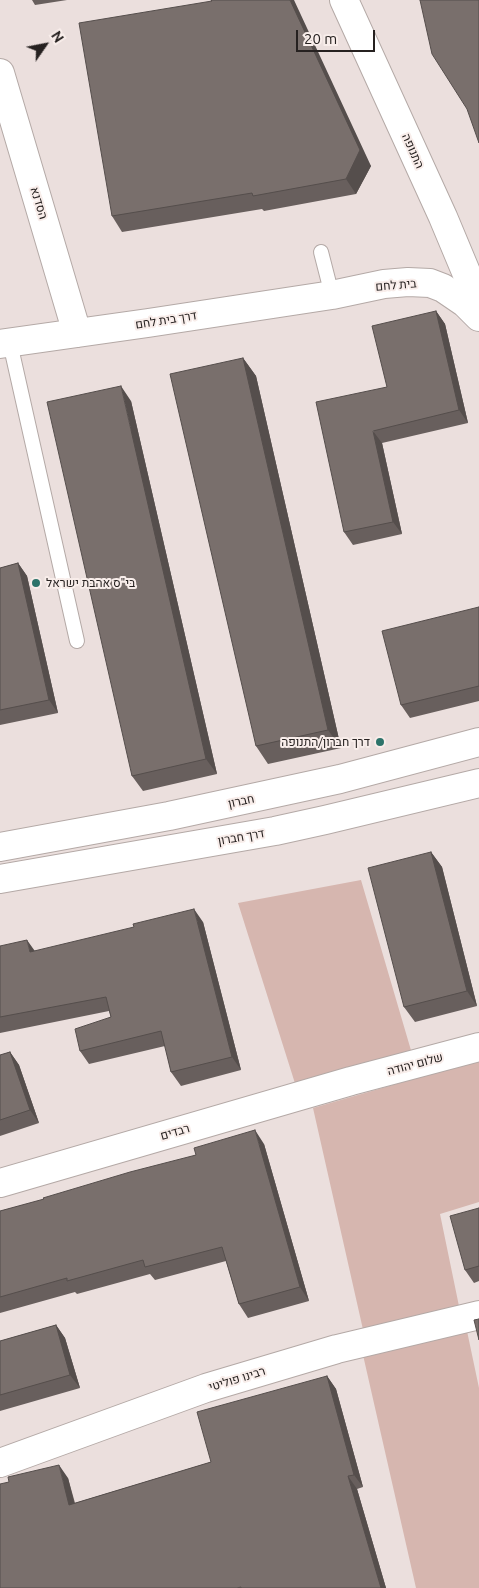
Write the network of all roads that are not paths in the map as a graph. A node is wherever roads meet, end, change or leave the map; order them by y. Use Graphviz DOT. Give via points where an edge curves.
graph roads {
  1 [pos="344,0"];
  2 [pos="1,82"];
  3 [pos="321,252"];
  4 [pos="332,294"];
  5 [pos="478,298"];
  6 [pos="77,333"];
  7 [pos="5,343"];
  8 [pos="78,641"];
  9 [pos="479,742"];
  10 [pos="479,783"];
  11 [pos="0,847"];
  12 [pos="0,879"];
  13 [pos="479,1047"];
  14 [pos="351,1081"];
  15 [pos="0,1183"];
  16 [pos="479,1315"];
  17 [pos="0,1463"];
  1 -- 5 [label="main road, התנופה"];
  2 -- 6 [label="main road, הסדנא"];
  3 -- 4 [label="lane"];
  4 -- 5 [label="main road, בית לחם" via="384,284 418,282 443,288 465,303"];
  4 -- 6 [label="main road, דרך בית לחם"];
  6 -- 7 [label="main road, דרך בית לחם"];
  7 -- 8 [label="lane"];
  9 -- 11 [label="main road, חברון" via="330,781 169,816"];
  10 -- 12 [label="main road, דרך חברון" via="283,829"];
  13 -- 14 [label="main road, שלום יהודה"];
  14 -- 15 [label="main road, רבדים"];
  16 -- 17 [label="main road, רבינו פוליטי" via="337,1349 206,1388"];
}
